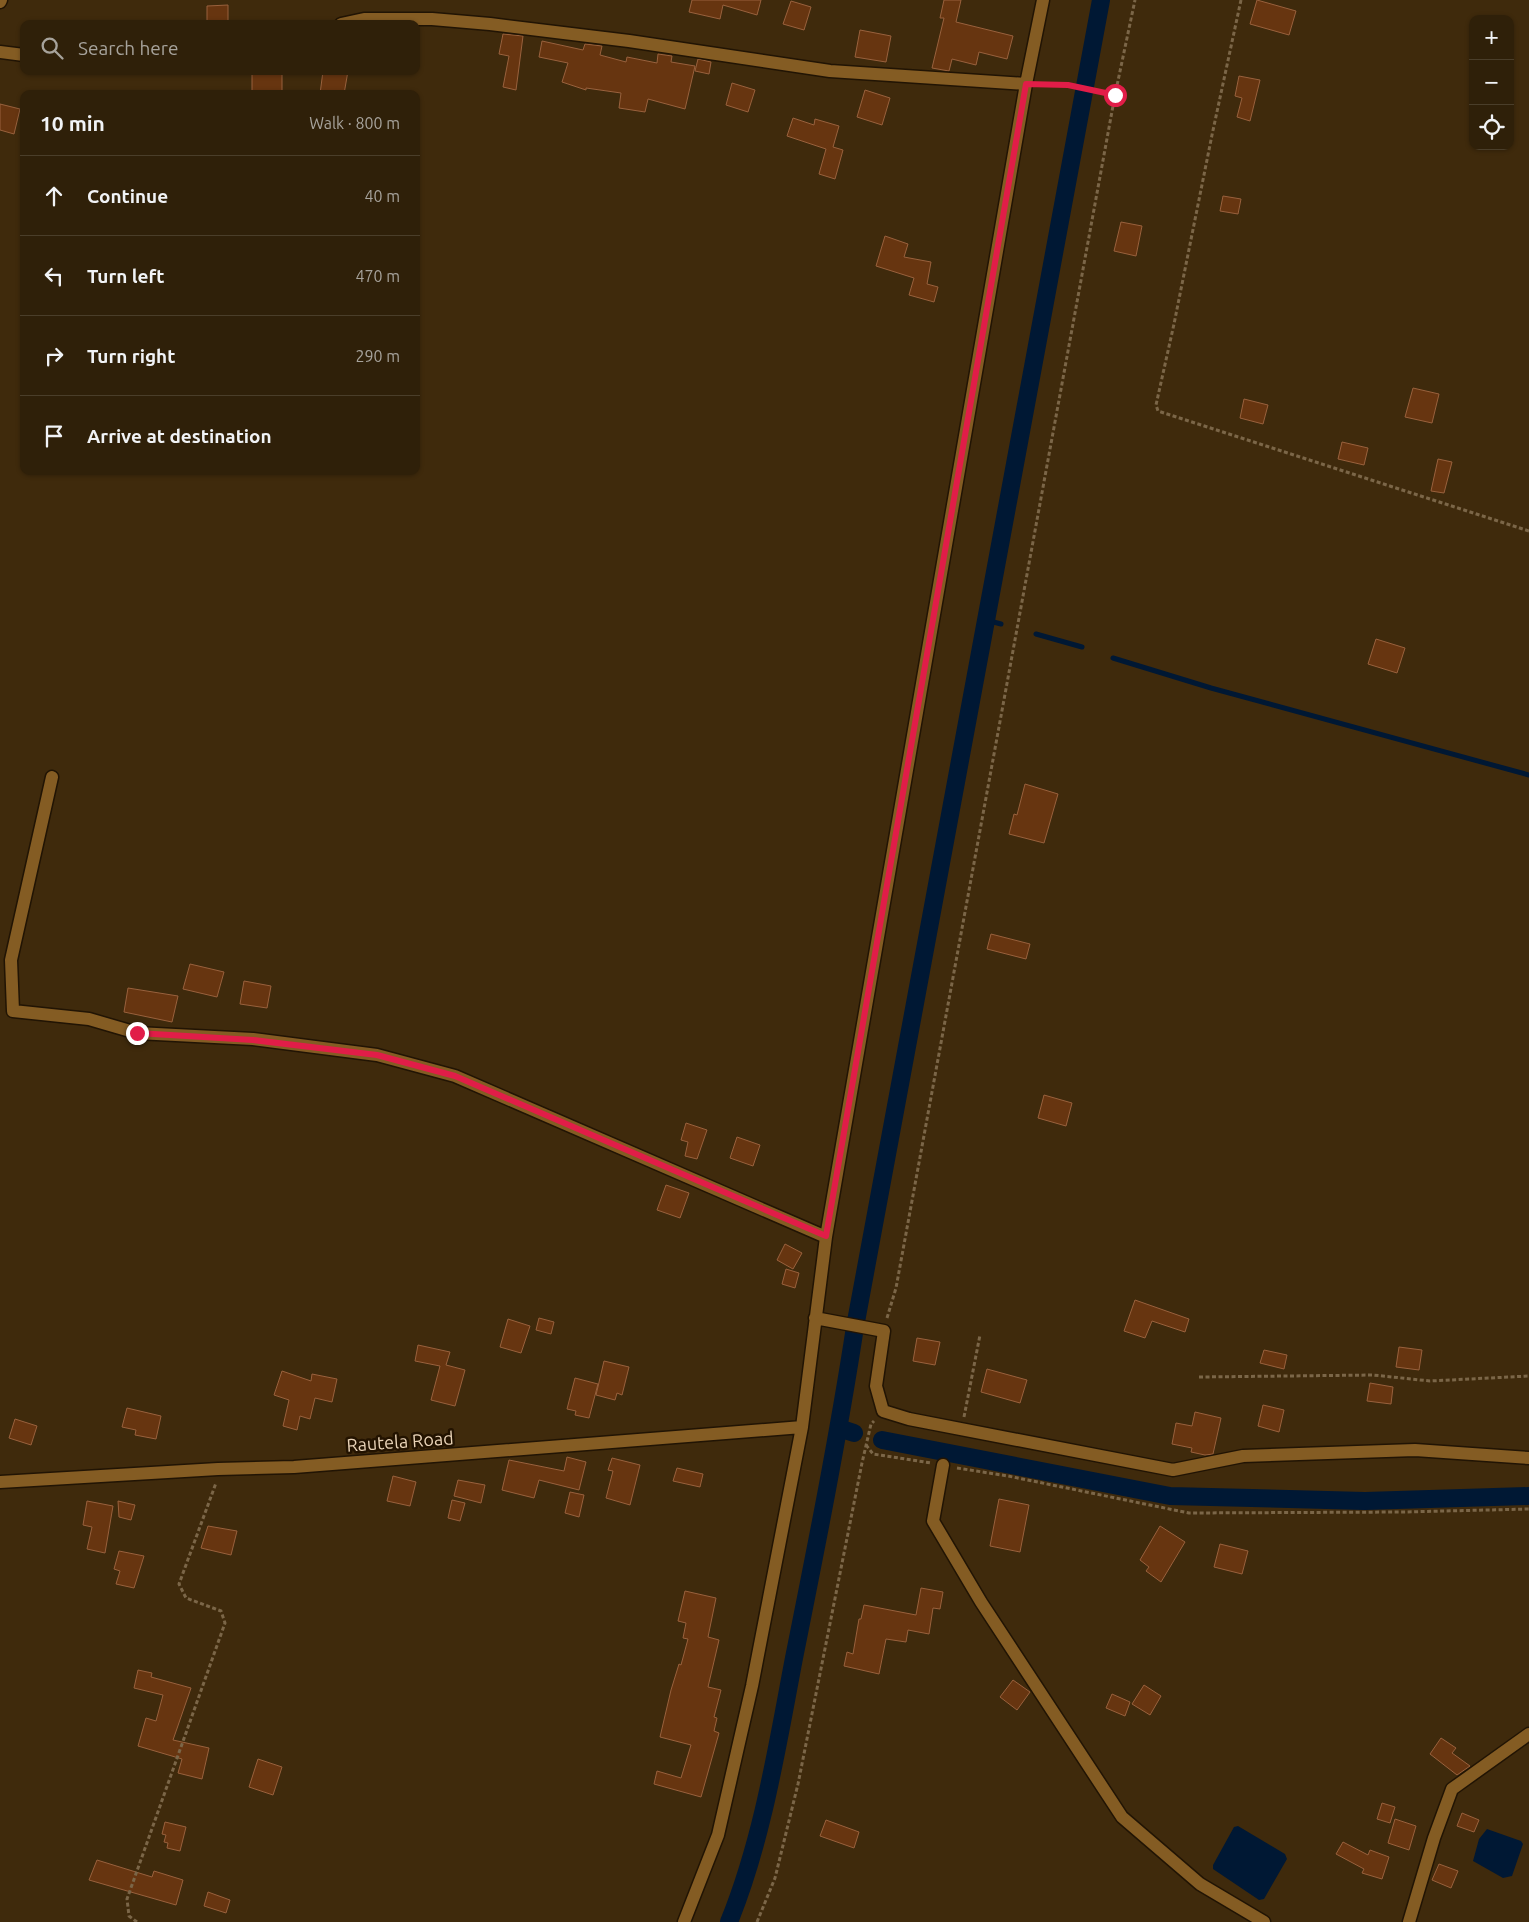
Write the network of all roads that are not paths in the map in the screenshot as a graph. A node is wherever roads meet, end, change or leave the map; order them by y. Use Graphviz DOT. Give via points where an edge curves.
graph roads {
  1 [pos="1043,0"];
  2 [pos="359,20"];
  3 [pos="0,52"];
  4 [pos="20,54"];
  5 [pos="1026,84"];
  6 [pos="52,777"];
  7 [pos="826,1236"];
  8 [pos="822,1318"];
  9 [pos="802,1427"];
  10 [pos="1529,1458"];
  11 [pos="943,1465"];
  12 [pos="0,1482"];
  13 [pos="1529,1734"];
  14 [pos="684,1922"];
  15 [pos="1264,1922"];
  16 [pos="1409,1922"];
  1 -- 5 [label="street"];
  2 -- 5 [label="street" via="432,19 490,24 830,71"];
  3 -- 4 [label="street"];
  5 -- 7 [label="street"];
  6 -- 7 [label="street" via="11,960 13,1011 89,1019 137,1033 253,1040 377,1055 455,1076"];
  7 -- 8 [label="street"];
  8 -- 9 [label="street"];
  8 -- 10 [label="street" via="878,1330 876,1386 884,1411 962,1430 1173,1470 1243,1456 1416,1450"];
  9 -- 12 [label="street, Rautela Road" via="294,1467"];
  9 -- 14 [label="street" via="752,1686 718,1835"];
  11 -- 15 [label="street" via="933,1521 981,1602 1122,1817 1200,1884"];
  13 -- 16 [label="street" via="1452,1789"];
}
